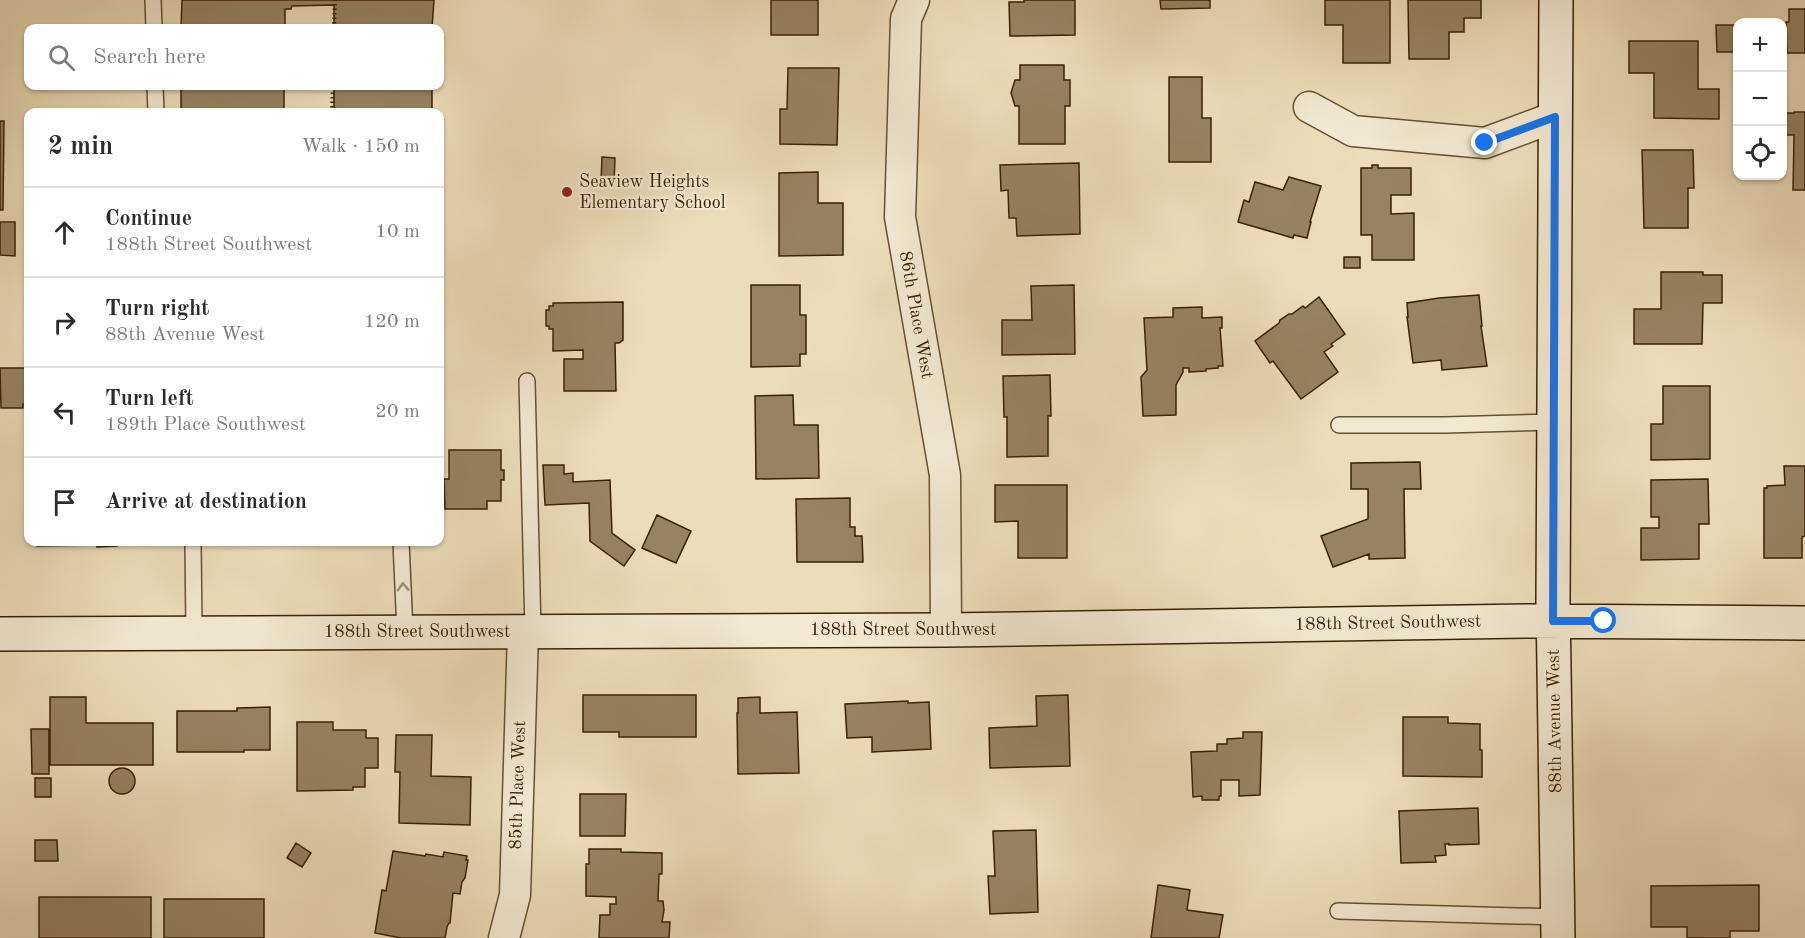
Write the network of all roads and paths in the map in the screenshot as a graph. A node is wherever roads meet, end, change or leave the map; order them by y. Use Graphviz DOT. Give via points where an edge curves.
graph roads {
  1 [pos="153,0"];
  2 [pos="335,0"];
  3 [pos="914,0"];
  4 [pos="1556,0"];
  5 [pos="154,24"];
  6 [pos="334,24"];
  7 [pos="155,90"];
  8 [pos="333,90"];
  9 [pos="1309,107"];
  10 [pos="156,108"];
  11 [pos="332,108"];
  12 [pos="1555,117"];
  13 [pos="528,381"];
  14 [pos="1554,422"];
  15 [pos="1339,425"];
  16 [pos="193,546"];
  17 [pos="401,546"];
  18 [pos="1553,621"];
  19 [pos="1805,623"];
  20 [pos="946,630"];
  21 [pos="405,632"];
  22 [pos="528,632"];
  23 [pos="0,633"];
  24 [pos="194,633"];
  25 [pos="1338,911"];
  26 [pos="1557,927"];
  27 [pos="504,938"];
  1 -- 5 [label="lane"];
  2 -- 6 [label="path"];
  3 -- 20 [label="street, 86th Place West" via="906,19 900,217 945,475"];
  4 -- 12 [label="street, 88th Avenue West"];
  7 -- 10 [label="lane"];
  8 -- 11 [label="path"];
  9 -- 12 [label="street" via="1353,131 1485,143"];
  12 -- 14 [label="street, 88th Avenue West"];
  13 -- 22 [label="lane"];
  14 -- 15 [label="lane"];
  14 -- 18 [label="street, 88th Avenue West"];
  16 -- 24 [label="lane"];
  21 -- 17 [label="lane, one-way"];
  18 -- 19 [label="street, 188th Street Southwest"];
  18 -- 20 [label="street, 188th Street Southwest"];
  18 -- 26 [label="street, 88th Avenue West"];
  20 -- 22 [label="street, 188th Street Southwest"];
  21 -- 22 [label="street, 188th Street Southwest"];
  21 -- 24 [label="street, 188th Street Southwest"];
  22 -- 27 [label="street, 85th Place West" via="515,895"];
  23 -- 24 [label="street, 188th Street Southwest"];
  25 -- 26 [label="lane"];
}
